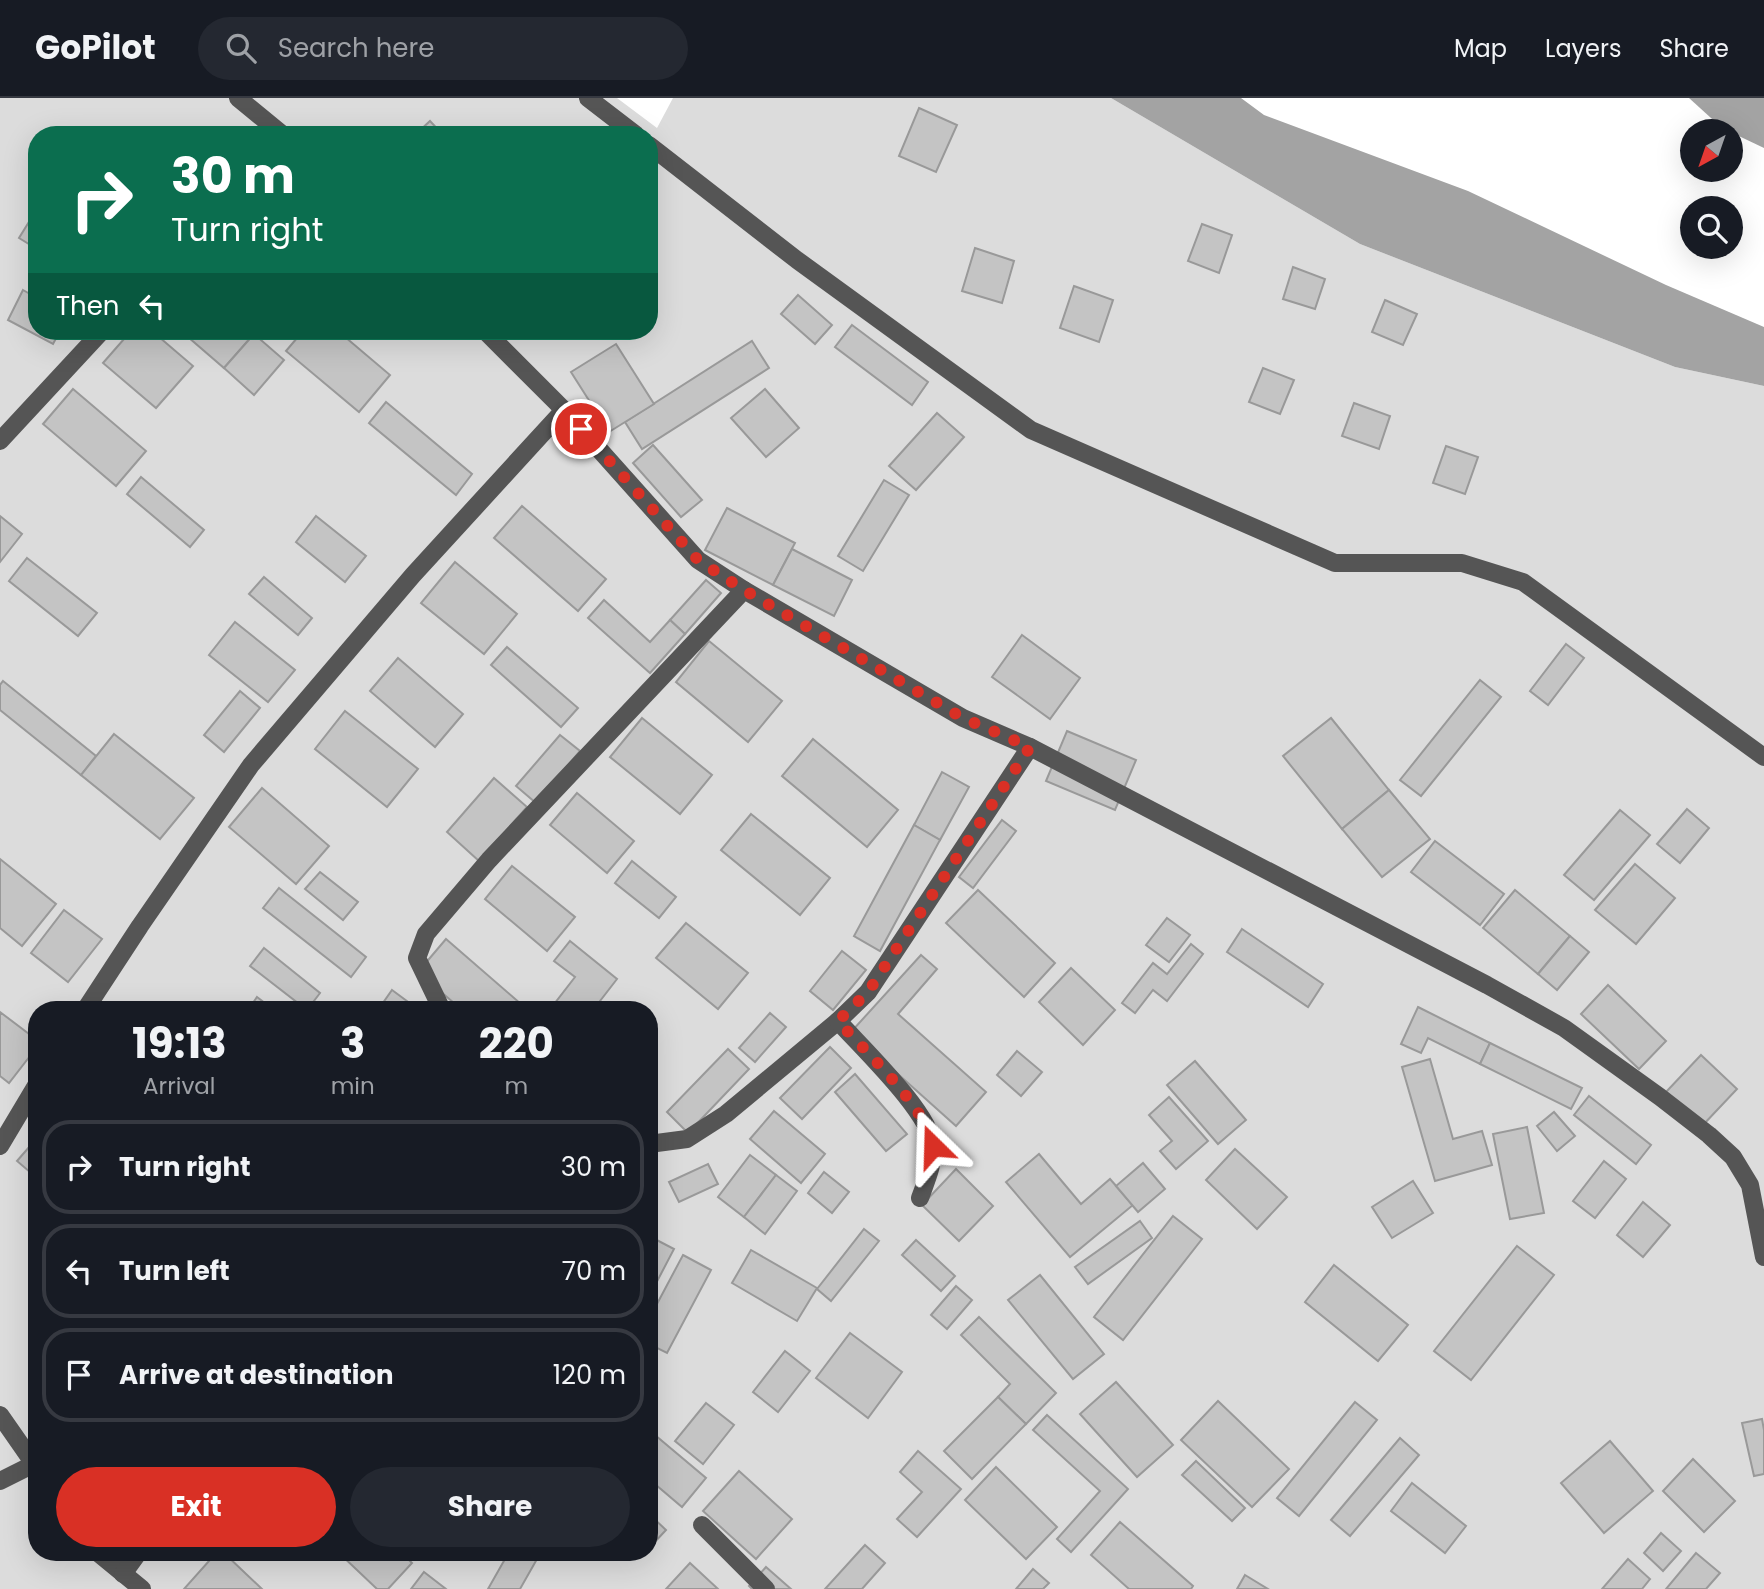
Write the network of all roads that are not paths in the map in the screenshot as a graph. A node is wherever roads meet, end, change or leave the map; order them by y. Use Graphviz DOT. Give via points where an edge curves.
graph roads {
  1 [pos="238,98"];
  2 [pos="588,98"];
  3 [pos="272,126"];
  4 [pos="624,126"];
  5 [pos="658,152"];
  6 [pos="94,340"];
  7 [pos="494,340"];
  8 [pos="564,410"];
  9 [pos="0,441"];
  10 [pos="744,590"];
  11 [pos="1030,747"];
  12 [pos="1764,757"];
  13 [pos="91,1001"];
  14 [pos="438,1001"];
  15 [pos="838,1021"];
  16 [pos="28,1099"];
  17 [pos="658,1143"];
  18 [pos="0,1146"];
  19 [pos="920,1198"];
  20 [pos="1764,1257"];
  21 [pos="0,1415"];
  22 [pos="28,1455"];
  23 [pos="28,1469"];
  24 [pos="0,1481"];
  25 [pos="702,1525"];
  26 [pos="108,1561"];
  27 [pos="132,1561"];
  28 [pos="123,1574"];
  29 [pos="142,1589"];
  30 [pos="766,1589"];
  1 -- 3 [label="street"];
  2 -- 4 [label="street"];
  5 -- 12 [label="street" via="797,260 1031,430 1335,563 1462,563 1523,582"];
  6 -- 9 [label="street"];
  7 -- 8 [label="street"];
  8 -- 10 [label="street" via="698,560"];
  8 -- 13 [label="street" via="413,575 251,765"];
  10 -- 11 [label="street" via="963,718"];
  10 -- 14 [label="street" via="489,860 426,934 417,958"];
  11 -- 15 [label="street" via="868,992"];
  11 -- 20 [label="street" via="1564,1028 1661,1097 1733,1157 1750,1185"];
  15 -- 17 [label="street" via="726,1114 687,1139"];
  15 -- 19 [label="street" via="917,1111 931,1134 932,1167"];
  16 -- 18 [label="street"];
  21 -- 22 [label="street"];
  23 -- 24 [label="street"];
  25 -- 30 [label="street"];
  26 -- 28 [label="street"];
  27 -- 28 [label="street"];
  28 -- 29 [label="street"];
}
